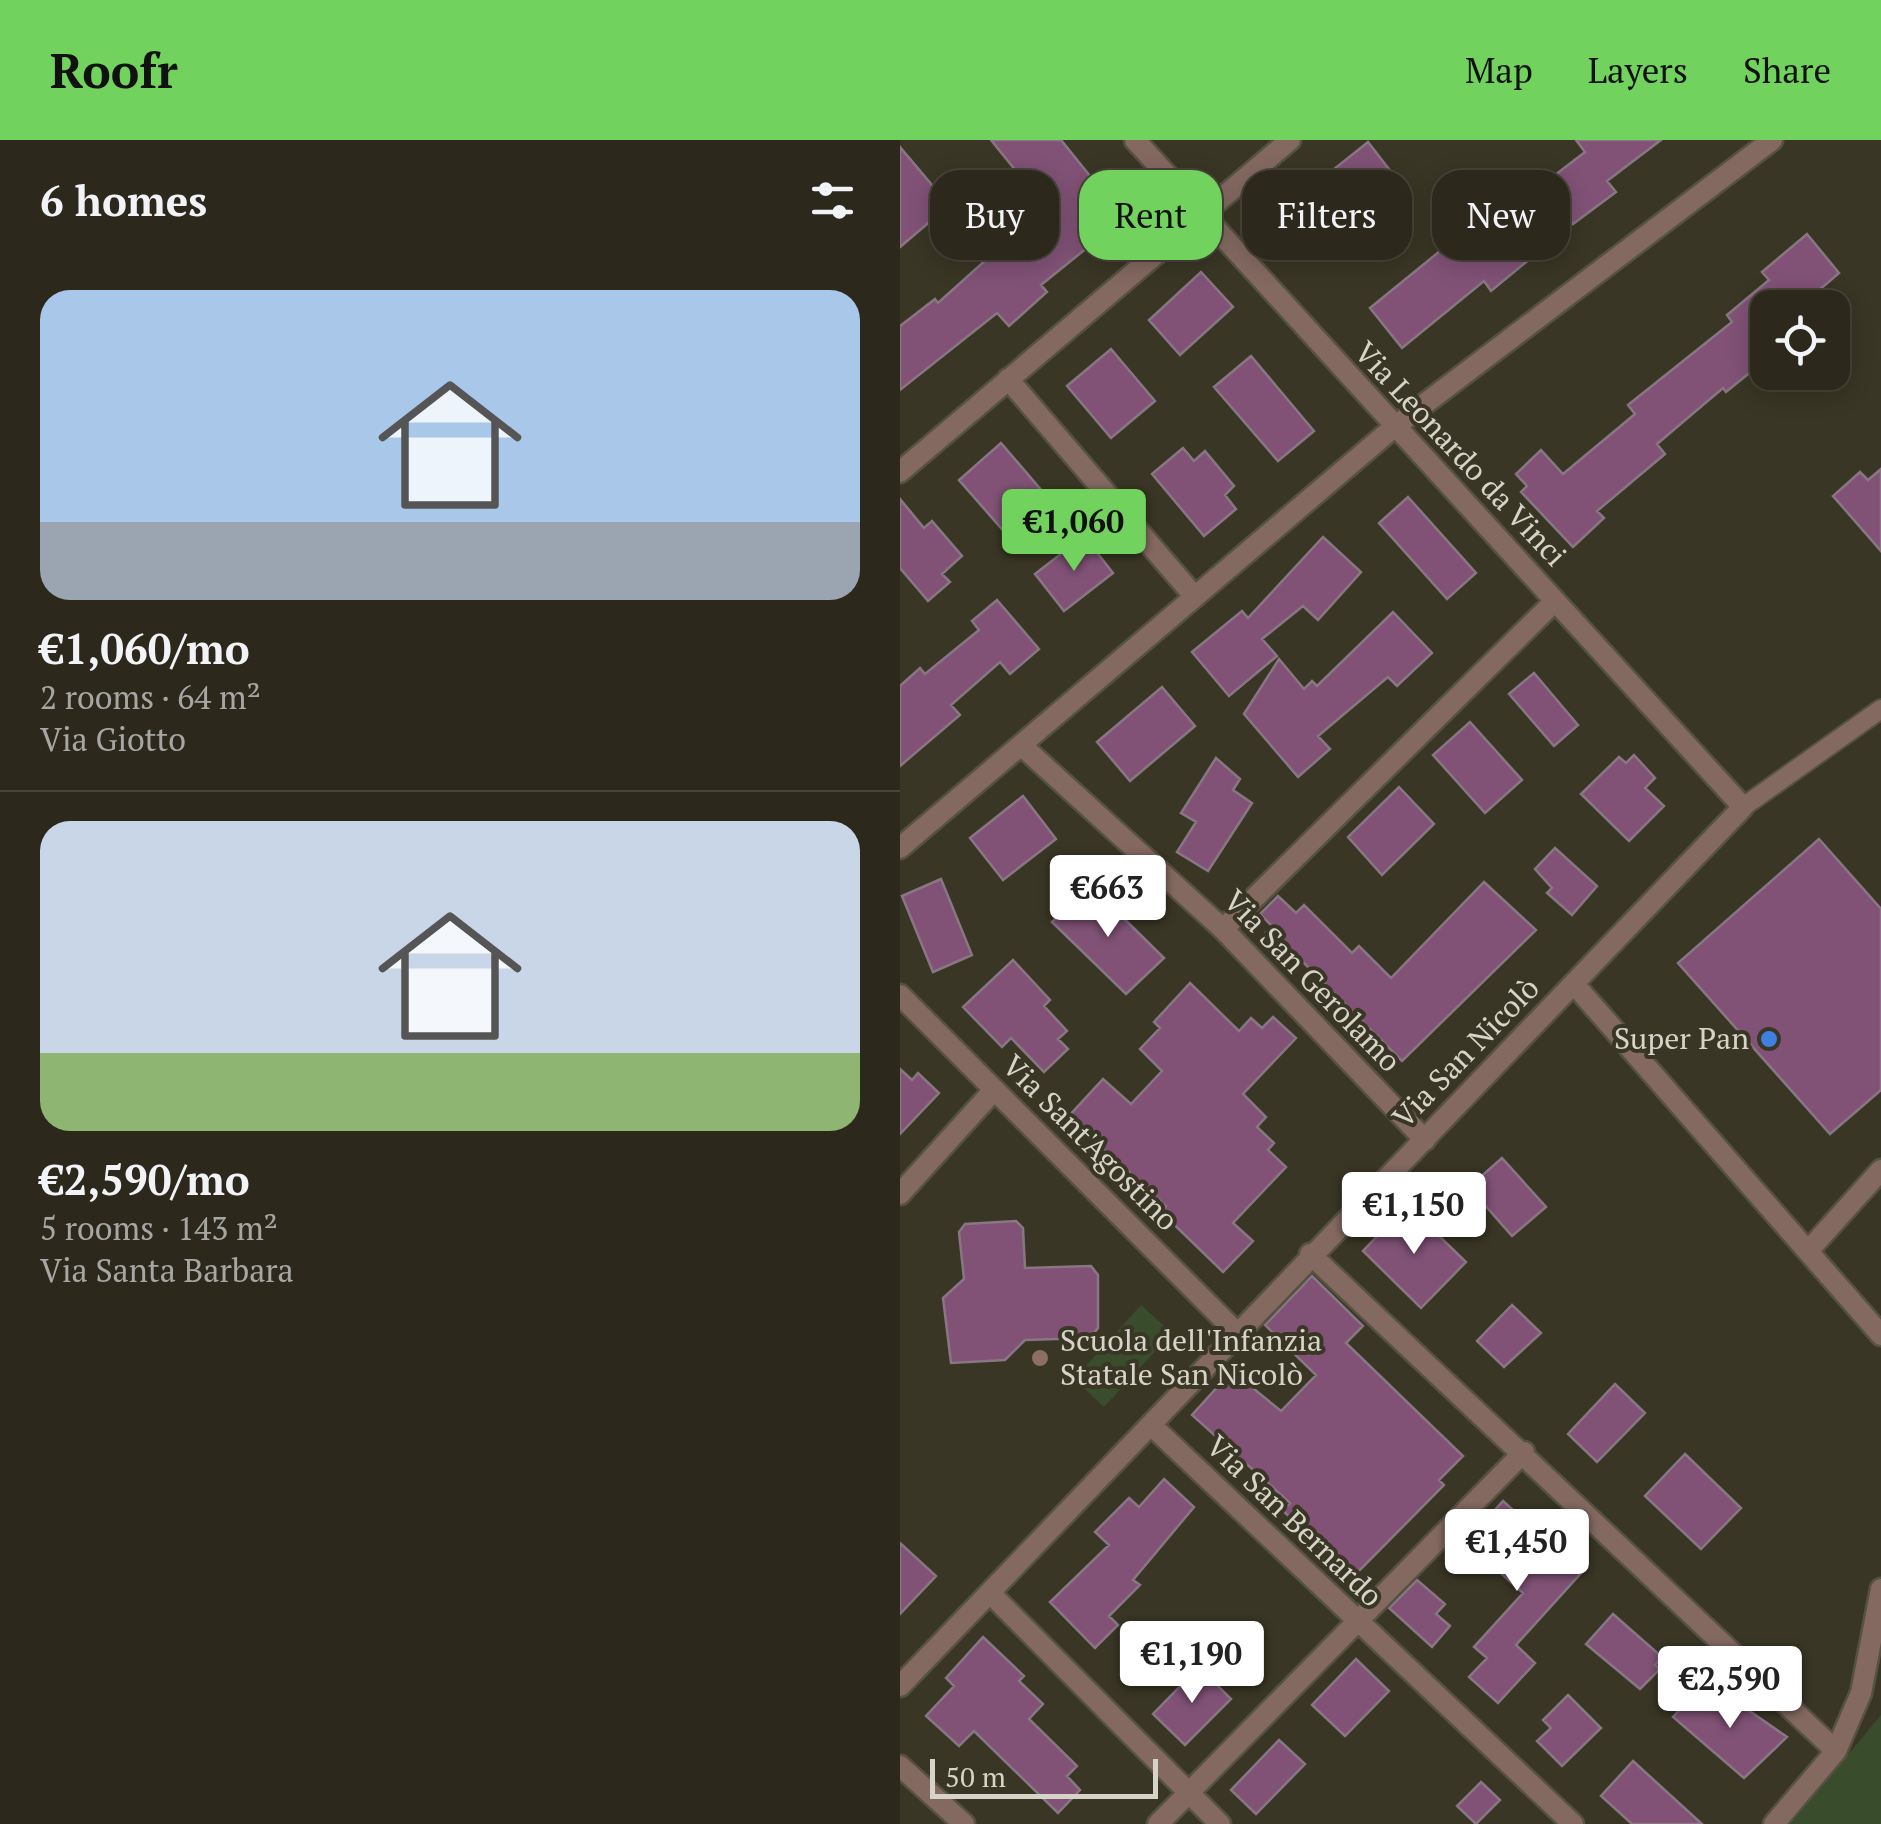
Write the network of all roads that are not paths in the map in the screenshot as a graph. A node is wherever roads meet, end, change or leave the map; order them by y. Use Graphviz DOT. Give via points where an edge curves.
graph roads {
  1 [pos="1136,140"];
  2 [pos="1290,140"];
  3 [pos="1772,140"];
  4 [pos="1163,170"];
  5 [pos="1222,196"];
  6 [pos="1222,236"];
  7 [pos="1147,260"];
  8 [pos="1008,379"];
  9 [pos="1392,428"];
  10 [pos="900,472"];
  11 [pos="1195,597"];
  12 [pos="1554,600"];
  13 [pos="1881,708"];
  14 [pos="1021,745"];
  15 [pos="1742,808"];
  16 [pos="900,848"];
  17 [pos="1223,929"];
  18 [pos="1574,984"];
  19 [pos="900,995"];
  20 [pos="994,1090"];
  21 [pos="1425,1140"];
  22 [pos="1881,1170"];
  23 [pos="900,1194"];
  24 [pos="1809,1250"];
  25 [pos="1310,1254"];
  26 [pos="1879,1327"];
  27 [pos="1237,1333"];
  28 [pos="1150,1424"];
  29 [pos="1524,1452"];
  30 [pos="1881,1589"];
  31 [pos="992,1595"];
  32 [pos="1358,1624"];
  33 [pos="900,1686"];
  34 [pos="1836,1751"];
  35 [pos="900,1766"];
  36 [pos="1188,1792"];
  37 [pos="964,1824"];
  38 [pos="1158,1824"];
  39 [pos="1220,1824"];
  40 [pos="1572,1824"];
  41 [pos="1774,1824"];
  1 -- 4 [label="street, Via Leonardo da Vinci"];
  2 -- 5 [label="street"];
  3 -- 9 [label="street"];
  6 -- 9 [label="street, Via Leonardo da Vinci"];
  7 -- 8 [label="street"];
  8 -- 10 [label="street"];
  8 -- 11 [label="street"];
  9 -- 11 [label="street"];
  9 -- 12 [label="street, Via Leonardo da Vinci"];
  11 -- 14 [label="street"];
  12 -- 15 [label="street, Via Leonardo da Vinci"];
  12 -- 17 [label="street"];
  13 -- 15 [label="lane"];
  14 -- 16 [label="street"];
  14 -- 17 [label="street, Via San Gerolamo"];
  15 -- 18 [label="street, Via San Nicolò"];
  17 -- 21 [label="street, Via San Gerolamo"];
  18 -- 21 [label="street, Via San Nicolò"];
  18 -- 24 [label="street"];
  19 -- 20 [label="street, Via Sant'Agostino"];
  20 -- 23 [label="street"];
  20 -- 27 [label="street, Via Sant'Agostino"];
  21 -- 25 [label="street, Via San Nicolò"];
  22 -- 24 [label="street"];
  24 -- 26 [label="street"];
  25 -- 27 [label="street, Via San Nicolò"];
  25 -- 29 [label="street"];
  27 -- 28 [label="street, Via San Nicolò"];
  28 -- 31 [label="street, Via San Nicolò"];
  28 -- 32 [label="street, Via San Bernardo"];
  29 -- 32 [label="street"];
  29 -- 34 [label="street"];
  30 -- 34 [label="street" via="1861,1693"];
  31 -- 33 [label="street, Via San Nicolò"];
  31 -- 36 [label="street"];
  32 -- 36 [label="street"];
  32 -- 40 [label="street, Via San Bernardo"];
  34 -- 41 [label="street"];
  35 -- 37 [label="street"];
  36 -- 38 [label="street"];
  36 -- 39 [label="street"];
}
